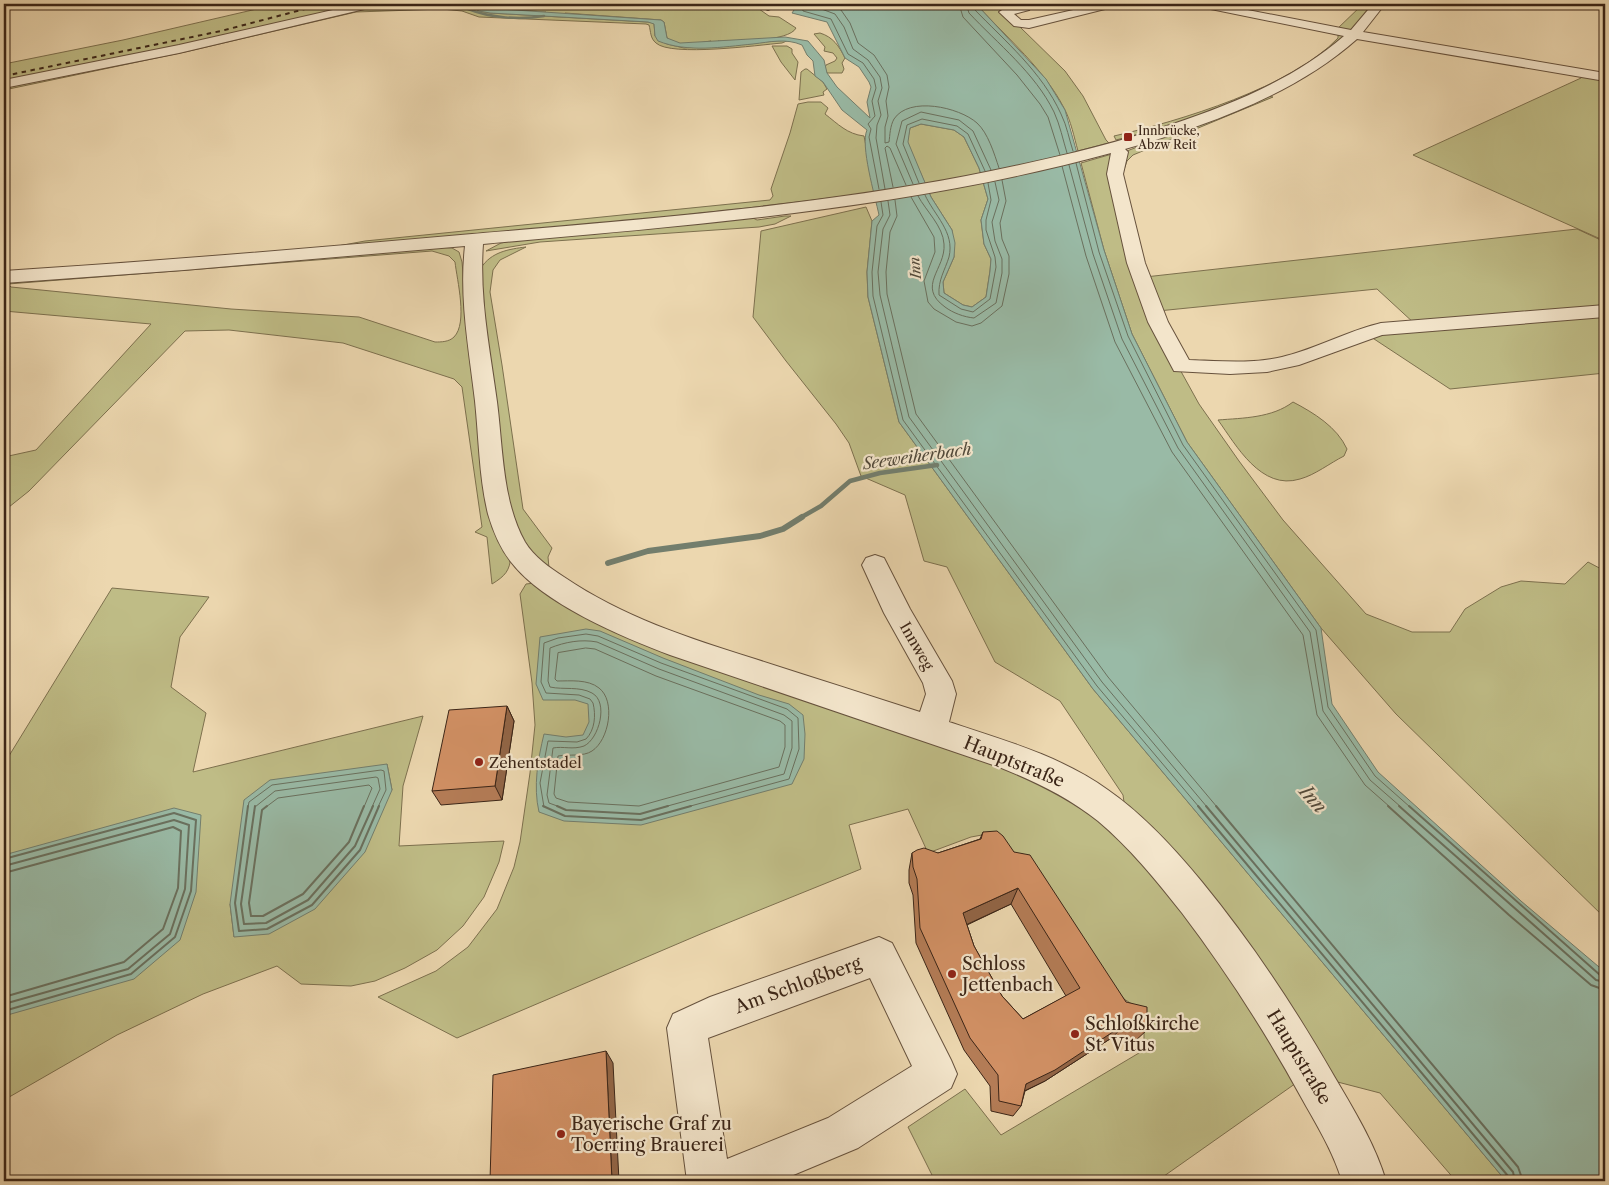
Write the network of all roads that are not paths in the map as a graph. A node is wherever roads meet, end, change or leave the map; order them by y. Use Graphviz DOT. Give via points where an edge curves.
graph roads {
  1 [pos="373,4"];
  2 [pos="1113,4"];
  3 [pos="1200,4"];
  4 [pos="1379,4"];
  5 [pos="1025,8"];
  6 [pos="1355,35"];
  7 [pos="1605,77"];
  8 [pos="4,84"];
  9 [pos="1114,148"];
  10 [pos="476,239"];
  11 [pos="4,276"];
  12 [pos="1605,311"];
  13 [pos="875,565"];
  14 [pos="931,729"];
  15 [pos="709,1181"];
  16 [pos="727,1181"];
  17 [pos="1364,1181"];
  1 -- 8 [label="street" via="179,49"];
  2 -- 5 [label="street" via="1029,24 1018,23 1006,12"];
  3 -- 6 [label="street"];
  4 -- 6 [label="street"];
  6 -- 7 [label="street"];
  6 -- 9 [label="street" via="1313,66 1270,89 1212,116"];
  9 -- 10 [label="street" via="954,184 861,199"];
  9 -- 12 [label="street" via="1120,152 1115,174 1136,263 1158,322 1182,366 1267,366 1381,330"];
  10 -- 11 [label="street" via="304,255"];
  10 -- 14 [label="street, Hauptstraße" via="473,310 496,493 517,551 546,579 600,614 646,635"];
  13 -- 14 [label="street, Innweg" via="941,694"];
  14 -- 17 [label="street, Hauptstraße" via="1030,764 1056,777 1084,792 1132,830 1196,902 1265,1000 1312,1075"];
  15 -- 16 [label="street, Am Schloßberg" via="687,1028 879,956 937,1074 843,1133"];
}
